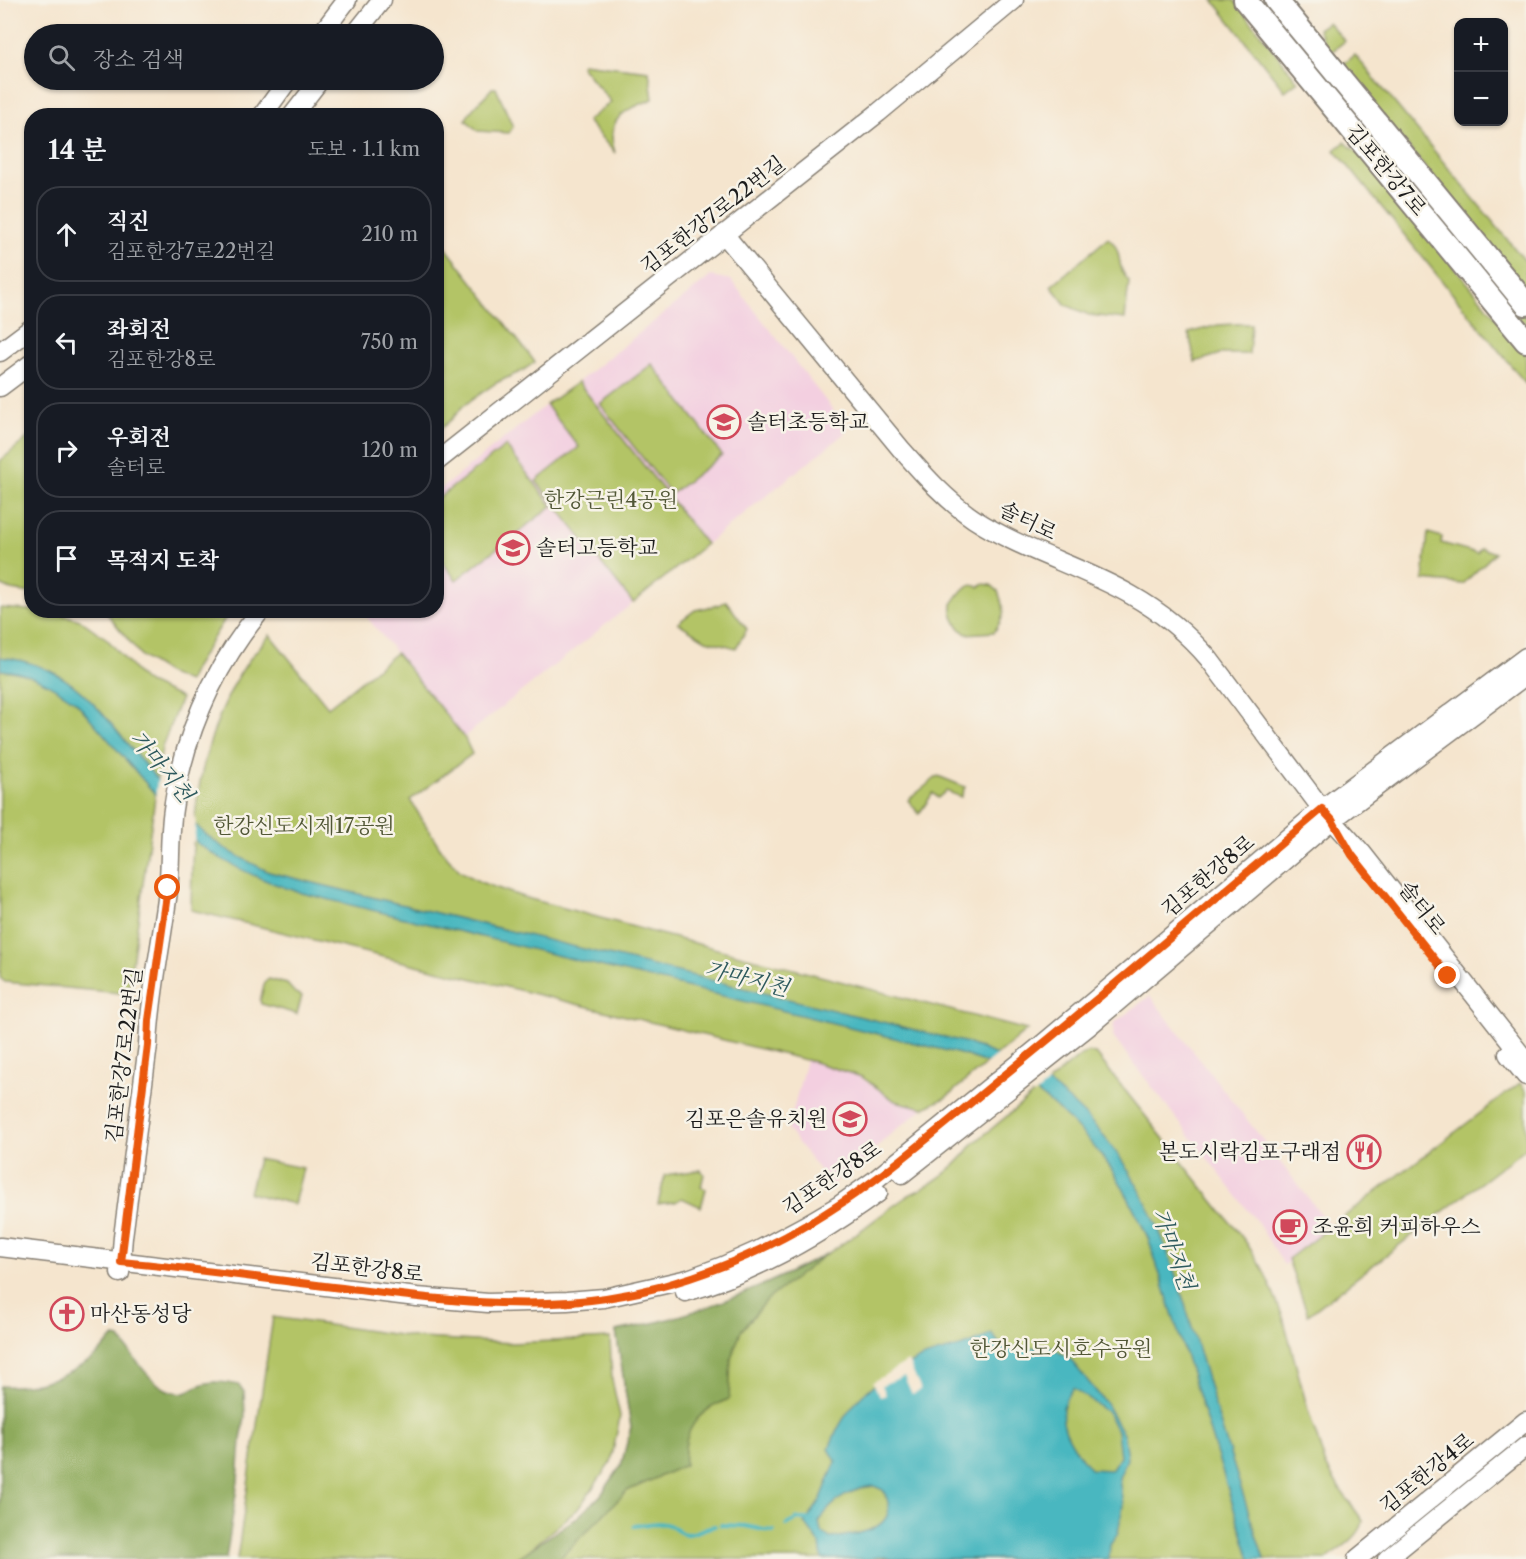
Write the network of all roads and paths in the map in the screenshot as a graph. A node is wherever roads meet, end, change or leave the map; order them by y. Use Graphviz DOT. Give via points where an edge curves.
graph roads {
  1 [pos="347,0"];
  2 [pos="382,0"];
  3 [pos="1014,0"];
  4 [pos="1245,0"];
  5 [pos="1276,0"];
  6 [pos="329,24"];
  7 [pos="363,24"];
  8 [pos="281,90"];
  9 [pos="312,90"];
  10 [pos="268,108"];
  11 [pos="298,108"];
  12 [pos="724,234"];
  13 [pos="1526,304"];
  14 [pos="24,334"];
  15 [pos="1526,341"];
  16 [pos="0,352"];
  17 [pos="24,369"];
  18 [pos="0,387"];
  19 [pos="444,456"];
  20 [pos="255,618"];
  21 [pos="1526,657"];
  22 [pos="1526,675"];
  23 [pos="1327,815"];
  24 [pos="1526,1061"];
  25 [pos="1526,1076"];
  26 [pos="0,1247"];
  27 [pos="0,1257"];
  28 [pos="121,1267"];
  29 [pos="1526,1421"];
  30 [pos="1526,1446"];
  31 [pos="1357,1559"];
  32 [pos="1387,1559"];
  1 -- 6 [label="street"];
  2 -- 7 [label="street"];
  3 -- 12 [label="street, 김포한강7로22번길"];
  4 -- 15 [label="main road, 김포한강7로"];
  5 -- 13 [label="main road, 김포한강7로"];
  8 -- 10 [label="street"];
  9 -- 11 [label="street"];
  12 -- 19 [label="street, 김포한강7로22번길"];
  12 -- 23 [label="street, 솔터로" via="938,489 986,526 1130,594 1192,639"];
  14 -- 16 [label="street"];
  17 -- 18 [label="street"];
  20 -- 28 [label="street, 김포한강7로22번길" via="220,668 201,706 181,766 172,810 168,888"];
  21 -- 23 [label="street, 김포한강8로"];
  22 -- 23 [label="street, 김포한강8로"];
  23 -- 24 [label="street, 솔터로" via="1362,853"];
  23 -- 25 [label="street, 솔터로" via="1352,855"];
  23 -- 28 [label="street, 김포한강8로" via="1098,1018 1044,1052 883,1189 827,1227 727,1279 649,1302 573,1313 497,1313 422,1308"];
  26 -- 28 [label="street, 김포한강8로"];
  27 -- 28 [label="street, 김포한강8로"];
  29 -- 31 [label="street, 김포한강4로"];
  30 -- 32 [label="street, 김포한강4로"];
}
